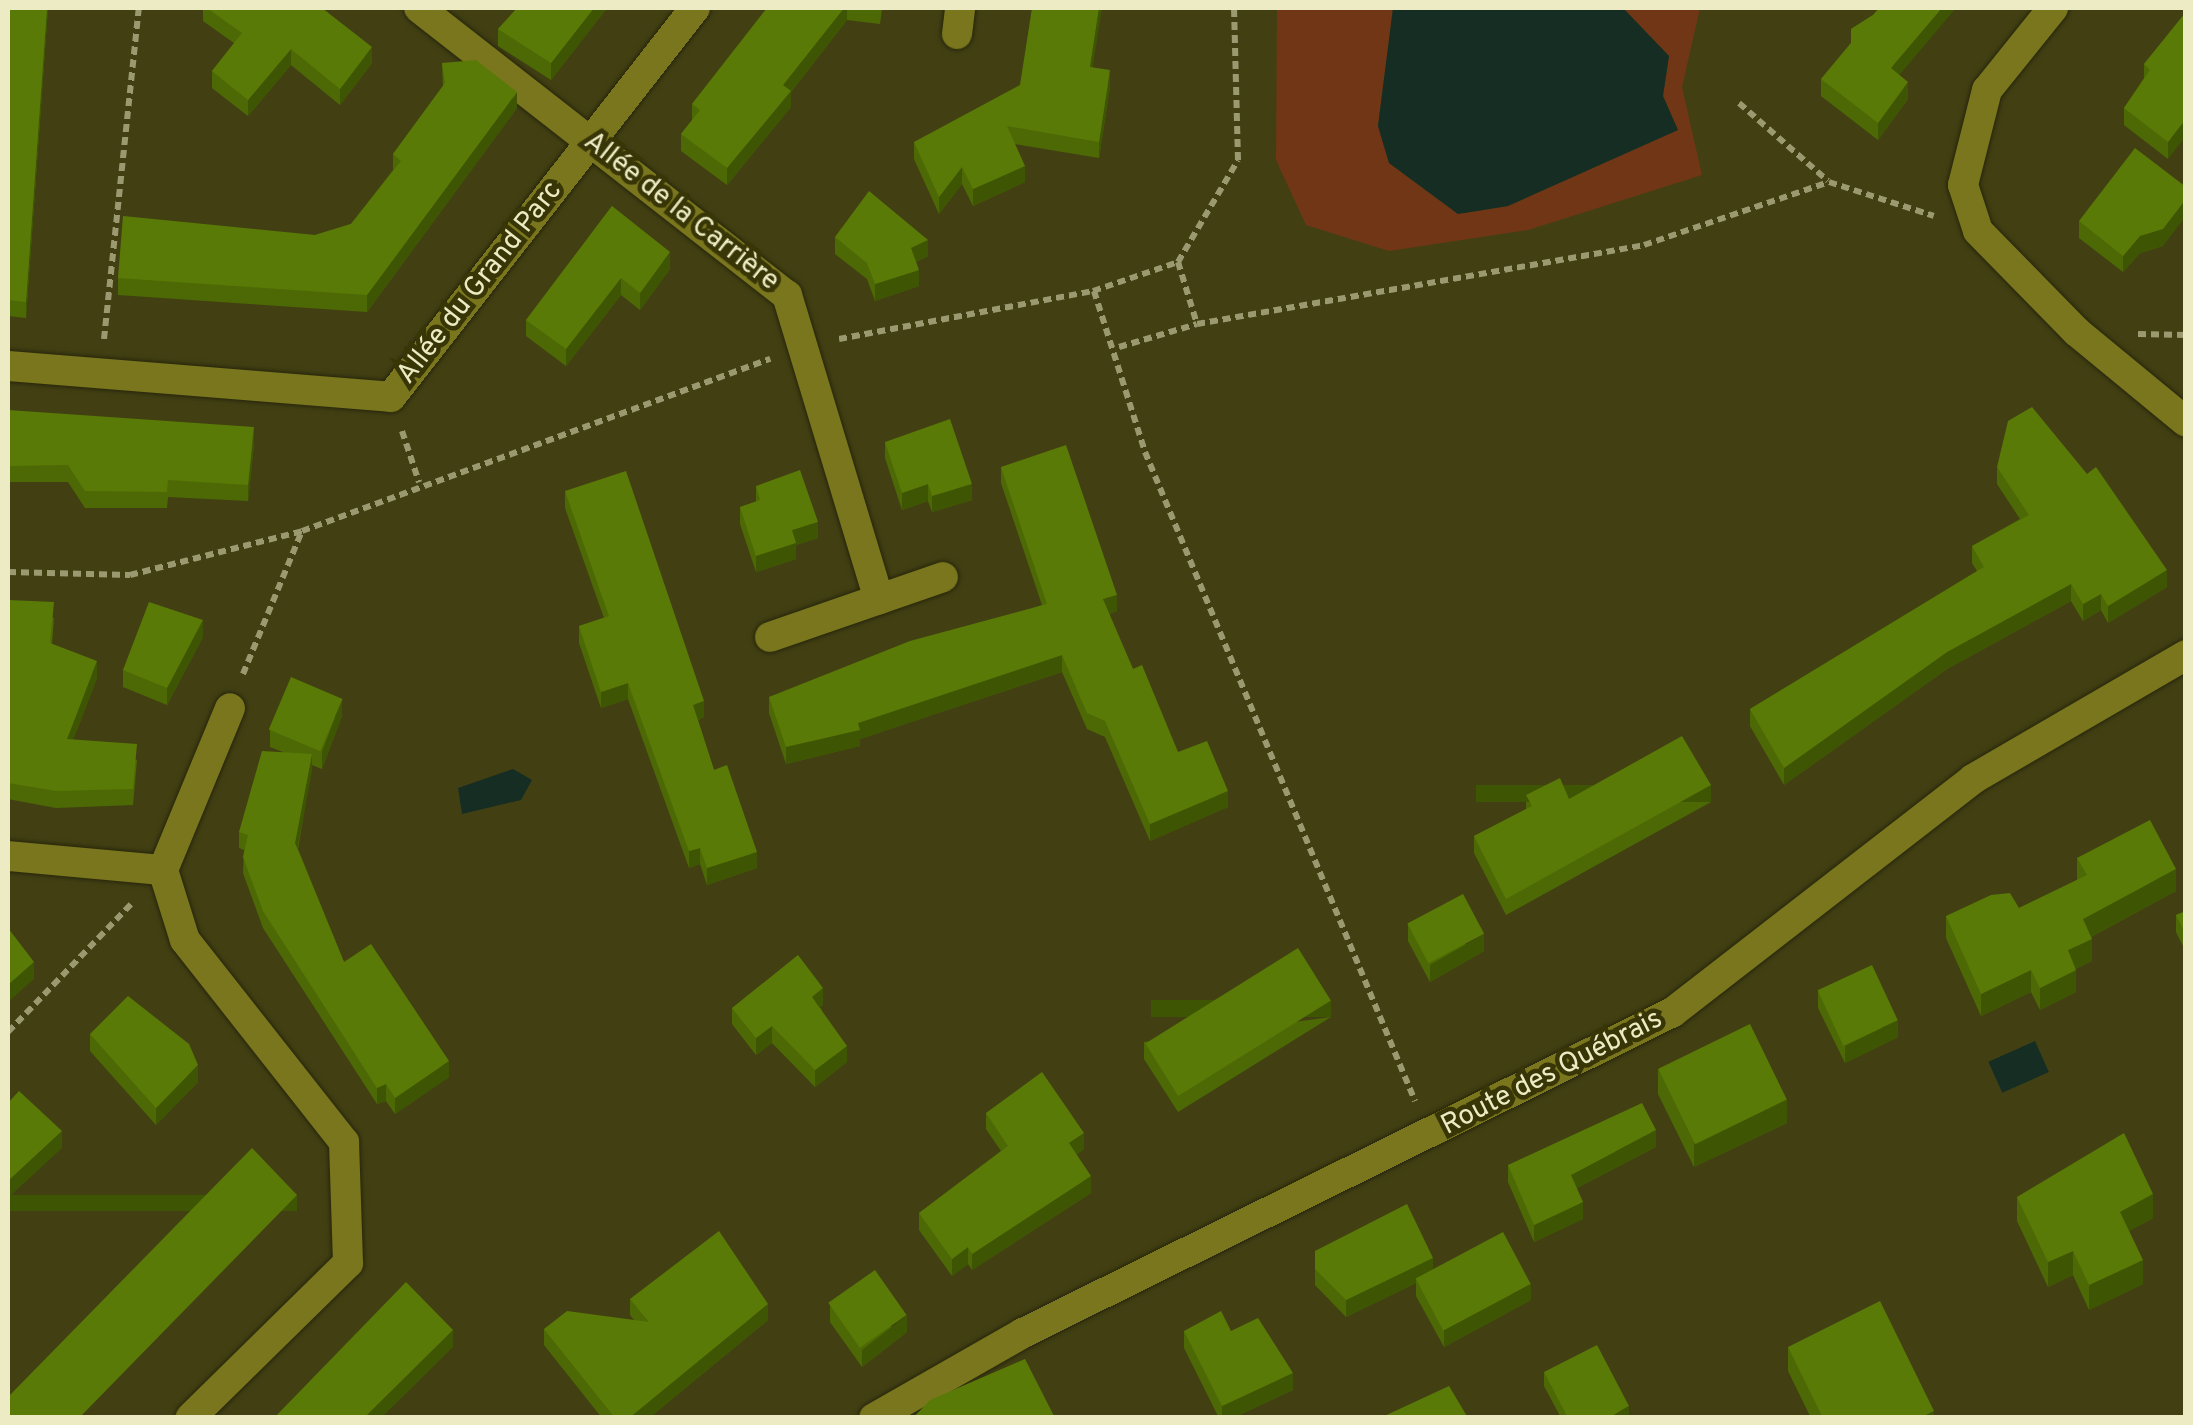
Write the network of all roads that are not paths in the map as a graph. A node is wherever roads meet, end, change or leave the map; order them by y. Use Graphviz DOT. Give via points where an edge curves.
graph roads {
  1 [pos="419,8"];
  2 [pos="695,8"];
  3 [pos="2052,8"];
  4 [pos="591,141"];
  5 [pos="8,366"];
  6 [pos="2186,422"];
  7 [pos="943,577"];
  8 [pos="879,599"];
  9 [pos="770,637"];
  10 [pos="2186,655"];
  11 [pos="230,708"];
  12 [pos="8,856"];
  13 [pos="163,870"];
  14 [pos="190,1418"];
  15 [pos="874,1418"];
  1 -- 4 [label="street, Allée de la Carrière"];
  2 -- 4 [label="street, Allée du Grand Parc"];
  3 -- 6 [label="street" via="1987,90 1963,185 1978,231 2077,332"];
  4 -- 5 [label="street, Allée du Grand Parc" via="391,396"];
  4 -- 8 [label="street, Allée de la Carrière" via="787,295"];
  7 -- 8 [label="street"];
  8 -- 9 [label="street"];
  10 -- 15 [label="street, Route des Québrais" via="1973,779 1672,1012 1023,1333"];
  11 -- 13 [label="street"];
  12 -- 13 [label="street"];
  13 -- 14 [label="street" via="184,940 344,1142 348,1263"];
}
